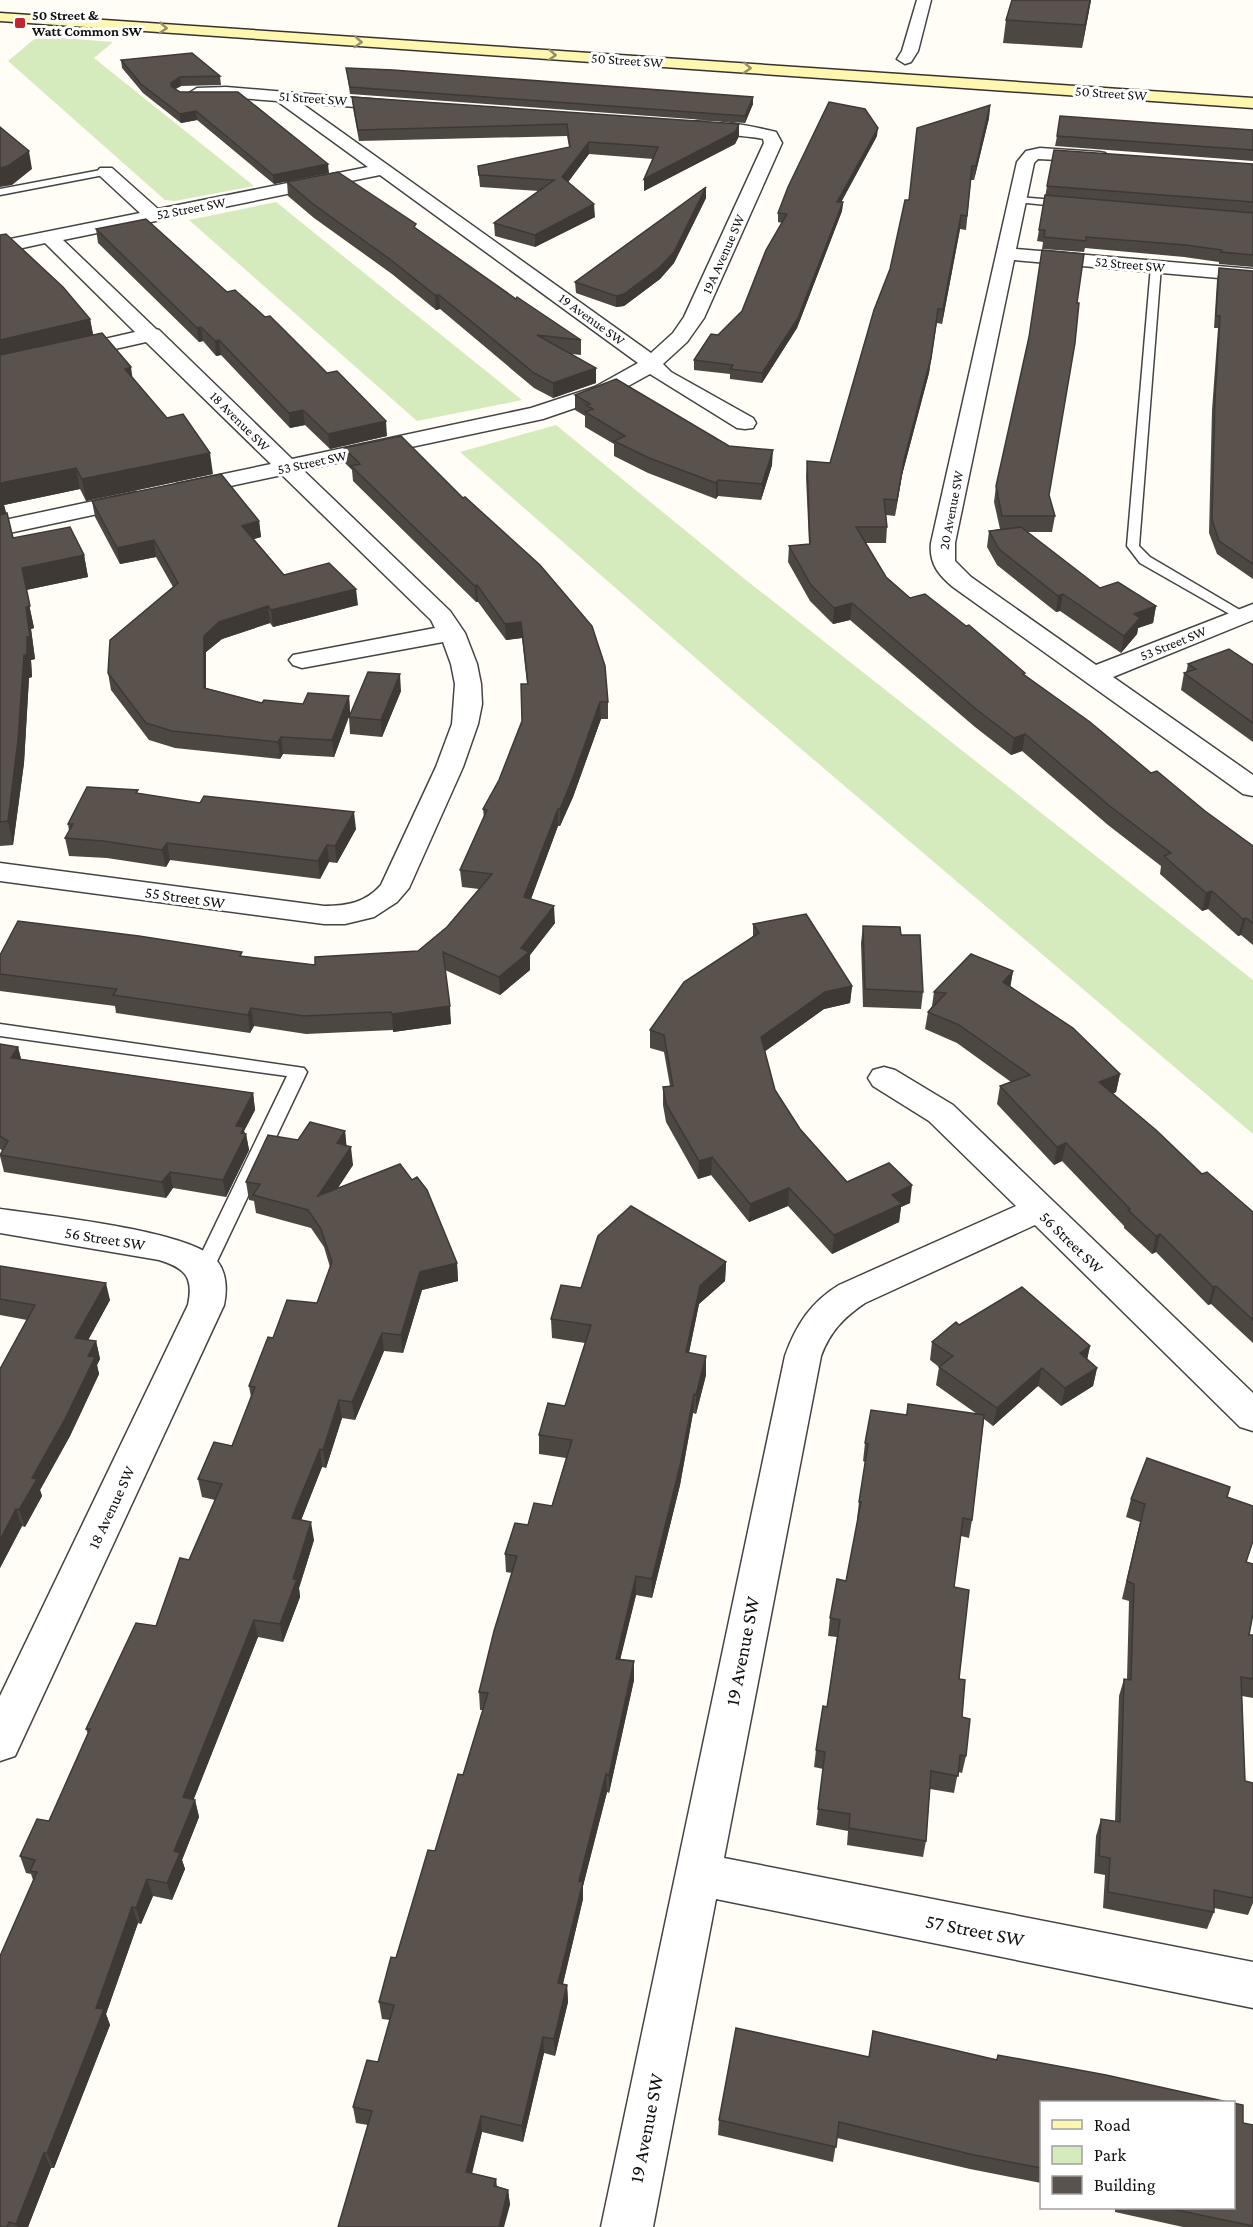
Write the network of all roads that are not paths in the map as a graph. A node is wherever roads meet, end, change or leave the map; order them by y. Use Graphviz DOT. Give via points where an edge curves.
graph roads {
  1 [pos="924,0"];
  2 [pos="0,9"];
  3 [pos="174,14"];
  4 [pos="0,17"];
  5 [pos="905,59"];
  6 [pos="181,93"];
  7 [pos="280,96"];
  8 [pos="1253,104"];
  9 [pos="408,105"];
  10 [pos="681,125"];
  11 [pos="1116,158"];
  12 [pos="382,169"];
  13 [pos="106,172"];
  14 [pos="0,192"];
  15 [pos="1018,200"];
  16 [pos="468,205"];
  17 [pos="1079,205"];
  18 [pos="442,211"];
  19 [pos="154,216"];
  20 [pos="50,237"];
  21 [pos="0,247"];
  22 [pos="1006,254"];
  23 [pos="1156,266"];
  24 [pos="1253,274"];
  25 [pos="152,334"];
  26 [pos="651,364"];
  27 [pos="0,369"];
  28 [pos="745,423"];
  29 [pos="286,467"];
  30 [pos="0,528"];
  31 [pos="1246,614"];
  32 [pos="452,633"];
  33 [pos="302,660"];
  34 [pos="1094,675"];
  35 [pos="1253,788"];
  36 [pos="0,872"];
  37 [pos="370,910"];
  38 [pos="0,1030"];
  39 [pos="884,1078"];
  40 [pos="1038,1210"];
  41 [pos="0,1221"];
  42 [pos="204,1269"];
  43 [pos="1253,1416"];
  44 [pos="0,1742"];
  45 [pos="697,1874"];
  46 [pos="1253,1985"];
  47 [pos="627,2227"];
  1 -- 5 [label="street"];
  2 -- 3 [label="main road"];
  4 -- 8 [label="main road, 50 Street SW, one-way"];
  6 -- 7 [label="street, 51 Street SW"];
  7 -- 9 [label="street, 51 Street SW"];
  7 -- 12 [label="street, 19 Avenue SW"];
  10 -- 26 [label="street, 19A Avenue SW" via="750,130 766,134 773,143 694,318 679,339"];
  11 -- 15 [label="street, 20 Avenue SW" via="1032,155 1026,162"];
  12 -- 18 [label="street, 19 Avenue SW"];
  12 -- 19 [label="street, 52 Street SW"];
  13 -- 14 [label="lane"];
  13 -- 19 [label="street"];
  15 -- 17 [label="lane"];
  15 -- 22 [label="street, 20 Avenue SW"];
  16 -- 18 [label="street"];
  18 -- 26 [label="street, 19 Avenue SW"];
  19 -- 20 [label="street, 52 Street SW"];
  20 -- 21 [label="street, 52 Street SW"];
  20 -- 25 [label="street, 18 Avenue SW"];
  22 -- 23 [label="street, 52 Street SW"];
  22 -- 34 [label="street, 20 Avenue SW" via="941,555 943,565"];
  23 -- 24 [label="street, 52 Street SW"];
  23 -- 31 [label="lane" via="1133,546 1145,560"];
  25 -- 27 [label="street"];
  25 -- 29 [label="street, 18 Avenue SW"];
  26 -- 28 [label="street, 19 Avenue SW" via="664,376"];
  26 -- 29 [label="street, 53 Street SW" via="615,385 554,410"];
  29 -- 30 [label="street, 53 Street SW"];
  29 -- 32 [label="street, 18 Avenue SW" via="425,599"];
  31 -- 34 [label="street, 53 Street SW"];
  32 -- 33 [label="street"];
  32 -- 37 [label="street, 18 Avenue SW" via="468,684 469,705 460,744 394,888"];
  34 -- 35 [label="street, 20 Avenue SW"];
  36 -- 37 [label="street, 55 Street SW" via="324,915"];
  38 -- 42 [label="lane" via="298,1072"];
  39 -- 40 [label="street, 56 Street SW" via="937,1109"];
  40 -- 43 [label="street, 56 Street SW"];
  40 -- 45 [label="street, 19 Avenue SW" via="852,1294 838,1302 816,1325 802,1356"];
  41 -- 42 [label="street, 56 Street SW" via="160,1246 192,1259"];
  42 -- 44 [label="street, 18 Avenue SW" via="209,1290 206,1305"];
  45 -- 46 [label="street, 57 Street SW"];
  45 -- 47 [label="street, 19 Avenue SW"];
}
